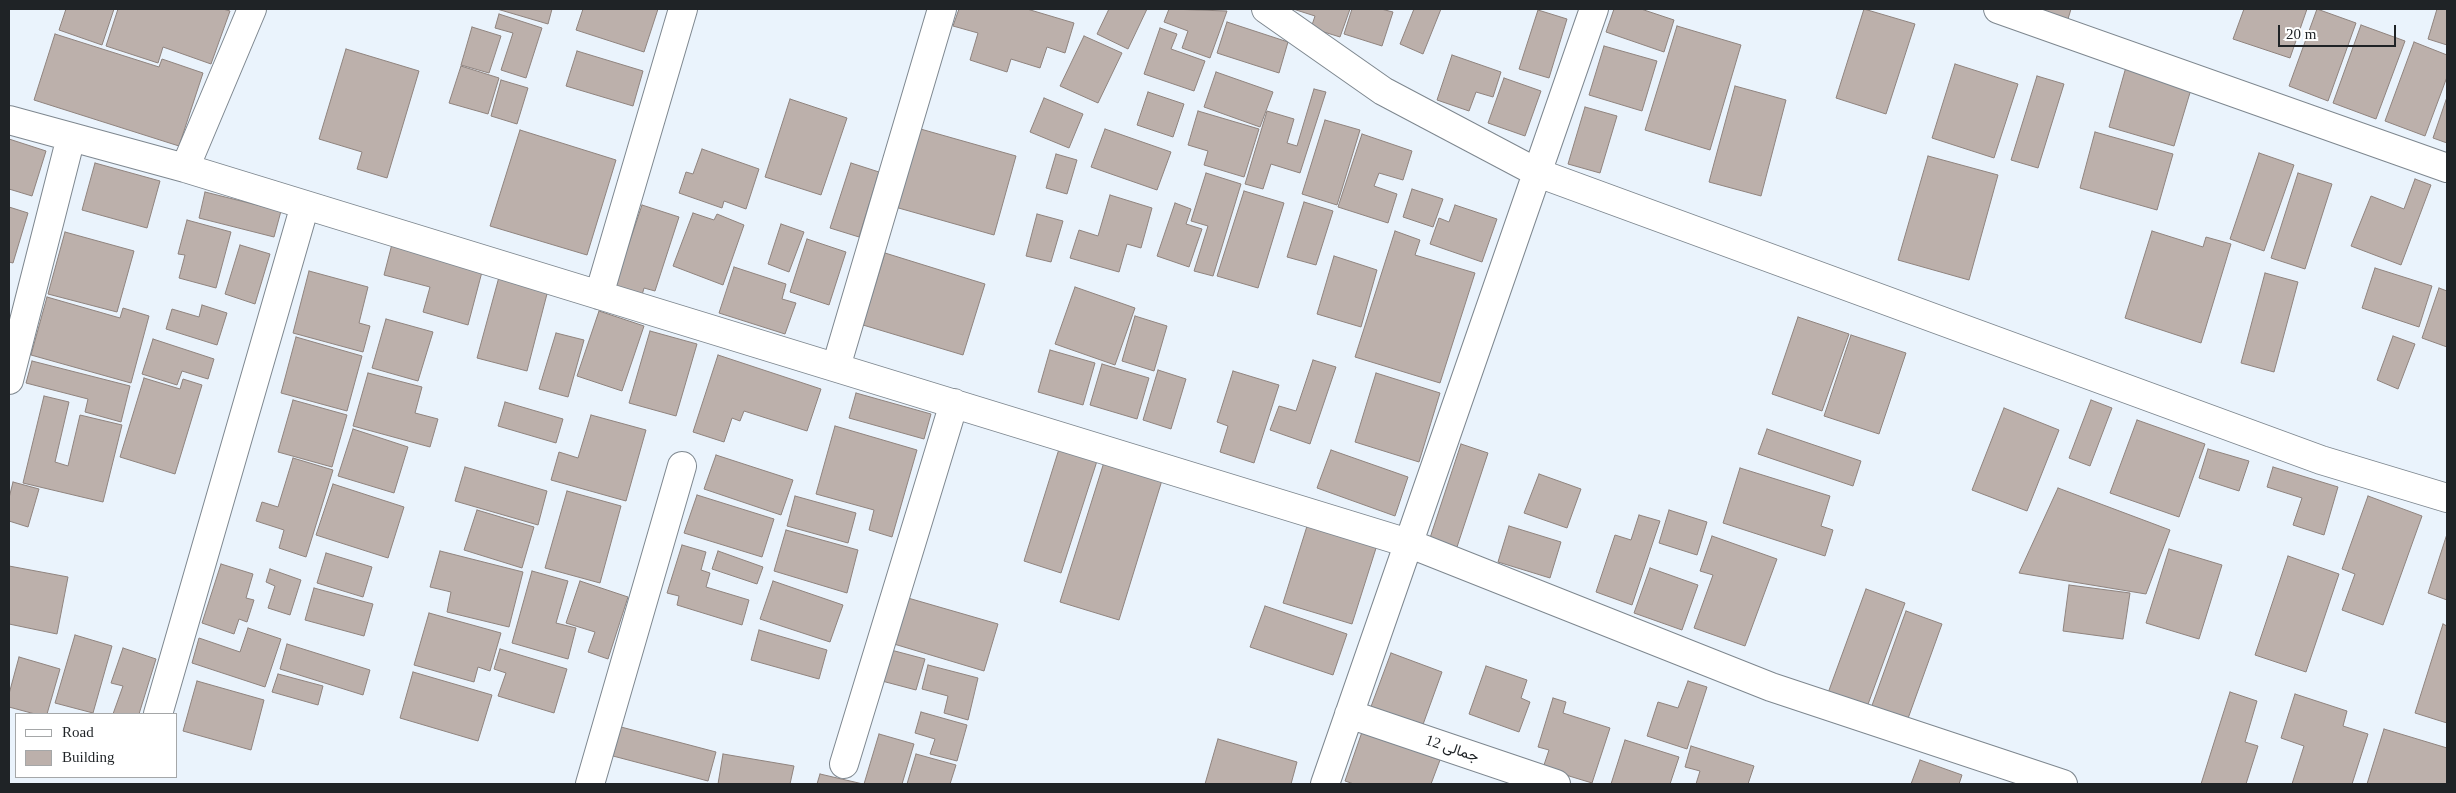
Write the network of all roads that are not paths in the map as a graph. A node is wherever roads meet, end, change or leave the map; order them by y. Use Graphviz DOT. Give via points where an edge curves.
graph roads {
  1 [pos="252,9"];
  2 [pos="683,9"];
  3 [pos="942,9"];
  4 [pos="1266,9"];
  5 [pos="1594,9"];
  6 [pos="1998,9"];
  7 [pos="9,120"];
  8 [pos="71,137"];
  9 [pos="185,168"];
  10 [pos="2447,168"];
  11 [pos="1538,173"];
  12 [pos="305,205"];
  13 [pos="599,295"];
  14 [pos="836,367"];
  15 [pos="9,380"];
  16 [pos="954,403"];
  17 [pos="682,466"];
  18 [pos="2447,498"];
  19 [pos="1408,543"];
  20 [pos="158,713"];
  21 [pos="1349,714"];
  22 [pos="844,764"];
  23 [pos="590,784"];
  24 [pos="1325,784"];
  25 [pos="1556,784"];
  26 [pos="2063,784"];
  1 -- 9 [label="street"];
  2 -- 13 [label="street"];
  3 -- 14 [label="street"];
  4 -- 11 [label="street" via="1383,91"];
  5 -- 11 [label="street"];
  6 -- 10 [label="street"];
  7 -- 8 [label="street"];
  8 -- 9 [label="street"];
  8 -- 15 [label="street"];
  9 -- 12 [label="street"];
  11 -- 18 [label="street" via="2320,460"];
  11 -- 19 [label="street"];
  12 -- 13 [label="street"];
  12 -- 20 [label="street"];
  13 -- 14 [label="street"];
  14 -- 16 [label="street"];
  16 -- 19 [label="street"];
  16 -- 22 [label="street"];
  17 -- 23 [label="street"];
  19 -- 21 [label="street"];
  19 -- 26 [label="street" via="1770,687"];
  21 -- 24 [label="street"];
  21 -- 25 [label="street, جمالی 12"];
}
